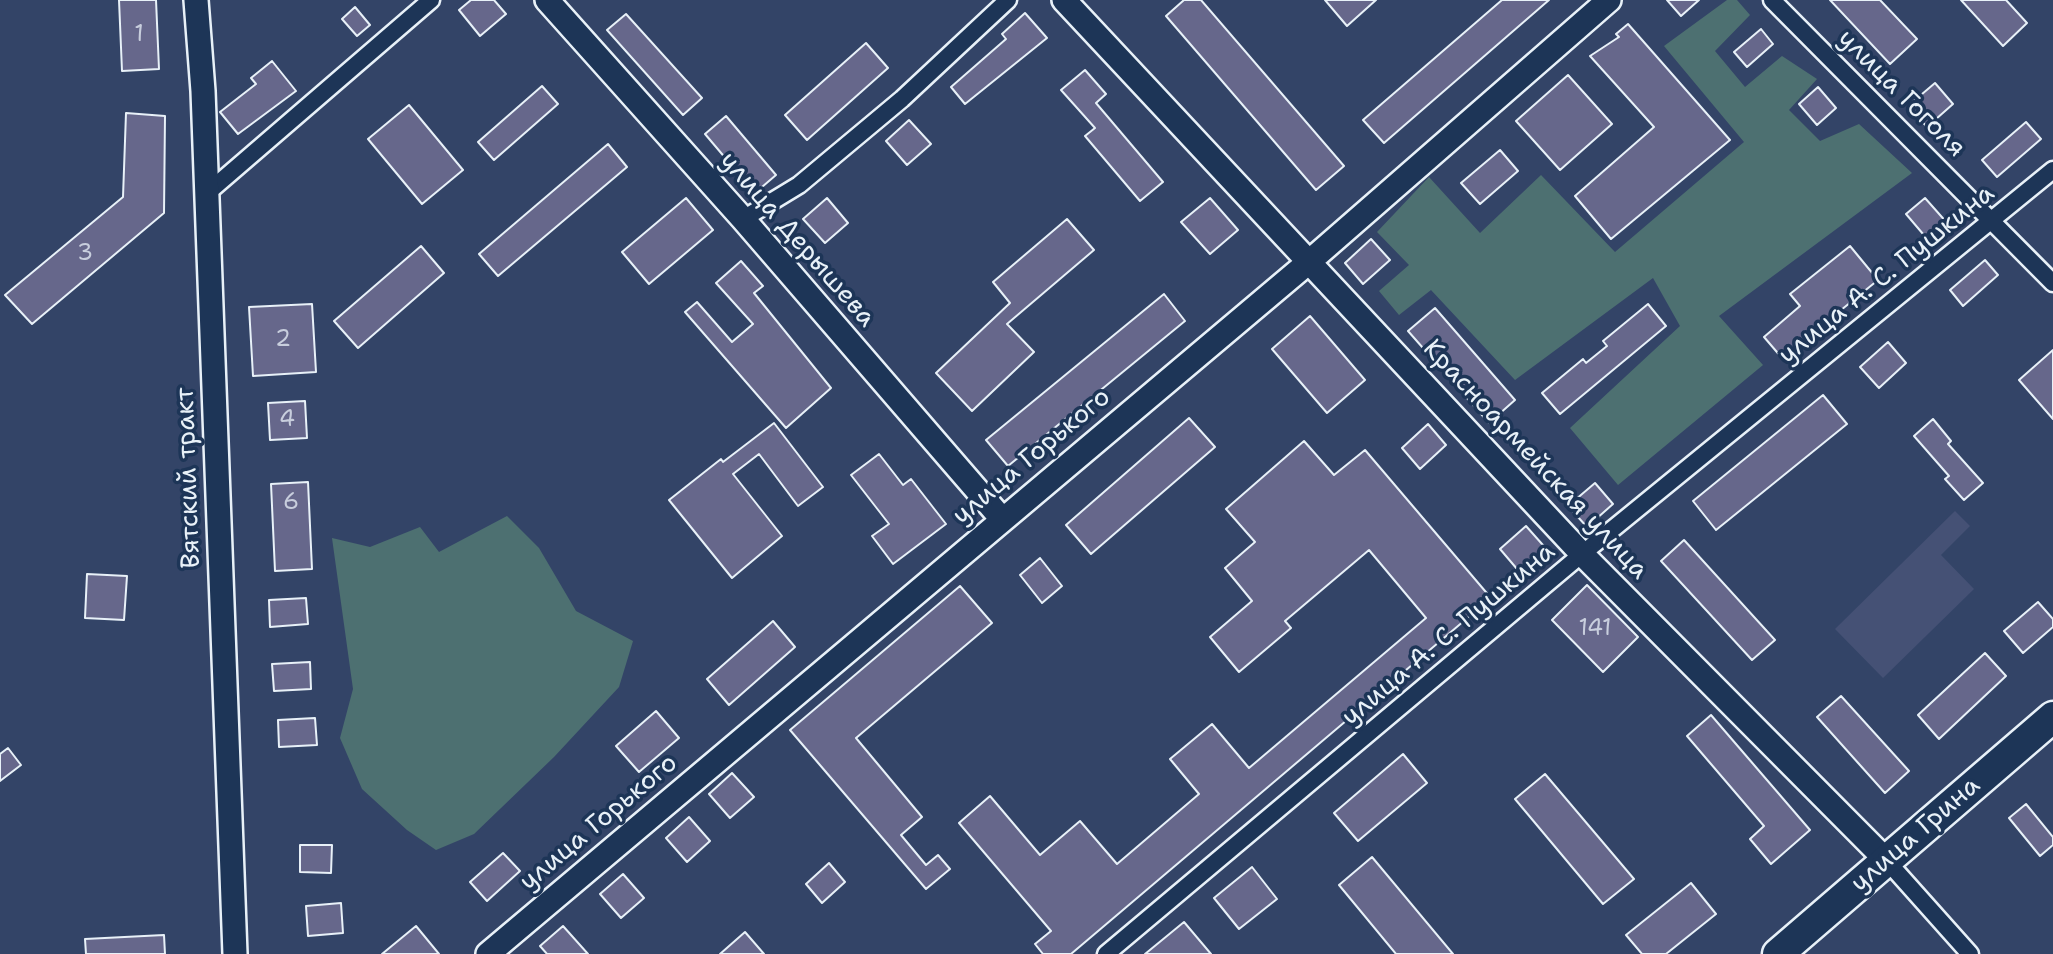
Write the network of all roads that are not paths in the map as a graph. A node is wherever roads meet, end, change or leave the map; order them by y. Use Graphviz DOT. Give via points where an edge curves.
graph roads {
  1 [pos="195,0"];
  2 [pos="431,0"];
  3 [pos="547,0"];
  4 [pos="1008,0"];
  5 [pos="1063,0"];
  6 [pos="1609,0"];
  7 [pos="1772,0"];
  8 [pos="2053,170"];
  9 [pos="206,194"];
  10 [pos="743,219"];
  11 [pos="1993,221"];
  12 [pos="1310,261"];
  13 [pos="2053,283"];
  14 [pos="1002,519"];
  15 [pos="1582,554"];
  16 [pos="2053,717"];
  17 [pos="1886,861"];
  18 [pos="235,954"];
  19 [pos="488,954"];
  20 [pos="1106,954"];
  21 [pos="1778,954"];
  22 [pos="1970,954"];
  1 -- 9 [label="street, Вятский тракт"];
  2 -- 9 [label="street"];
  3 -- 10 [label="street, улица Дерышева"];
  4 -- 10 [label="street" via="902,99 799,185"];
  5 -- 12 [label="street, Красноармейская улица"];
  6 -- 12 [label="street, улица Горького"];
  7 -- 11 [label="street, улица Гоголя"];
  8 -- 11 [label="street, улица А. С. Пушкина"];
  9 -- 18 [label="street, Вятский тракт"];
  10 -- 14 [label="street, улица Дерышева"];
  11 -- 13 [label="street, улица Гоголя"];
  11 -- 15 [label="street, улица А. С. Пушкина"];
  12 -- 14 [label="street, улица Горького"];
  12 -- 15 [label="street, Красноармейская улица"];
  14 -- 19 [label="street, улица Горького"];
  15 -- 17 [label="street, Красноармейская улица"];
  15 -- 20 [label="street, улица А. С. Пушкина"];
  16 -- 17 [label="highway, улица Грина"];
  17 -- 21 [label="highway, улица Грина"];
  17 -- 22 [label="street, Красноармейская улица"];
}
